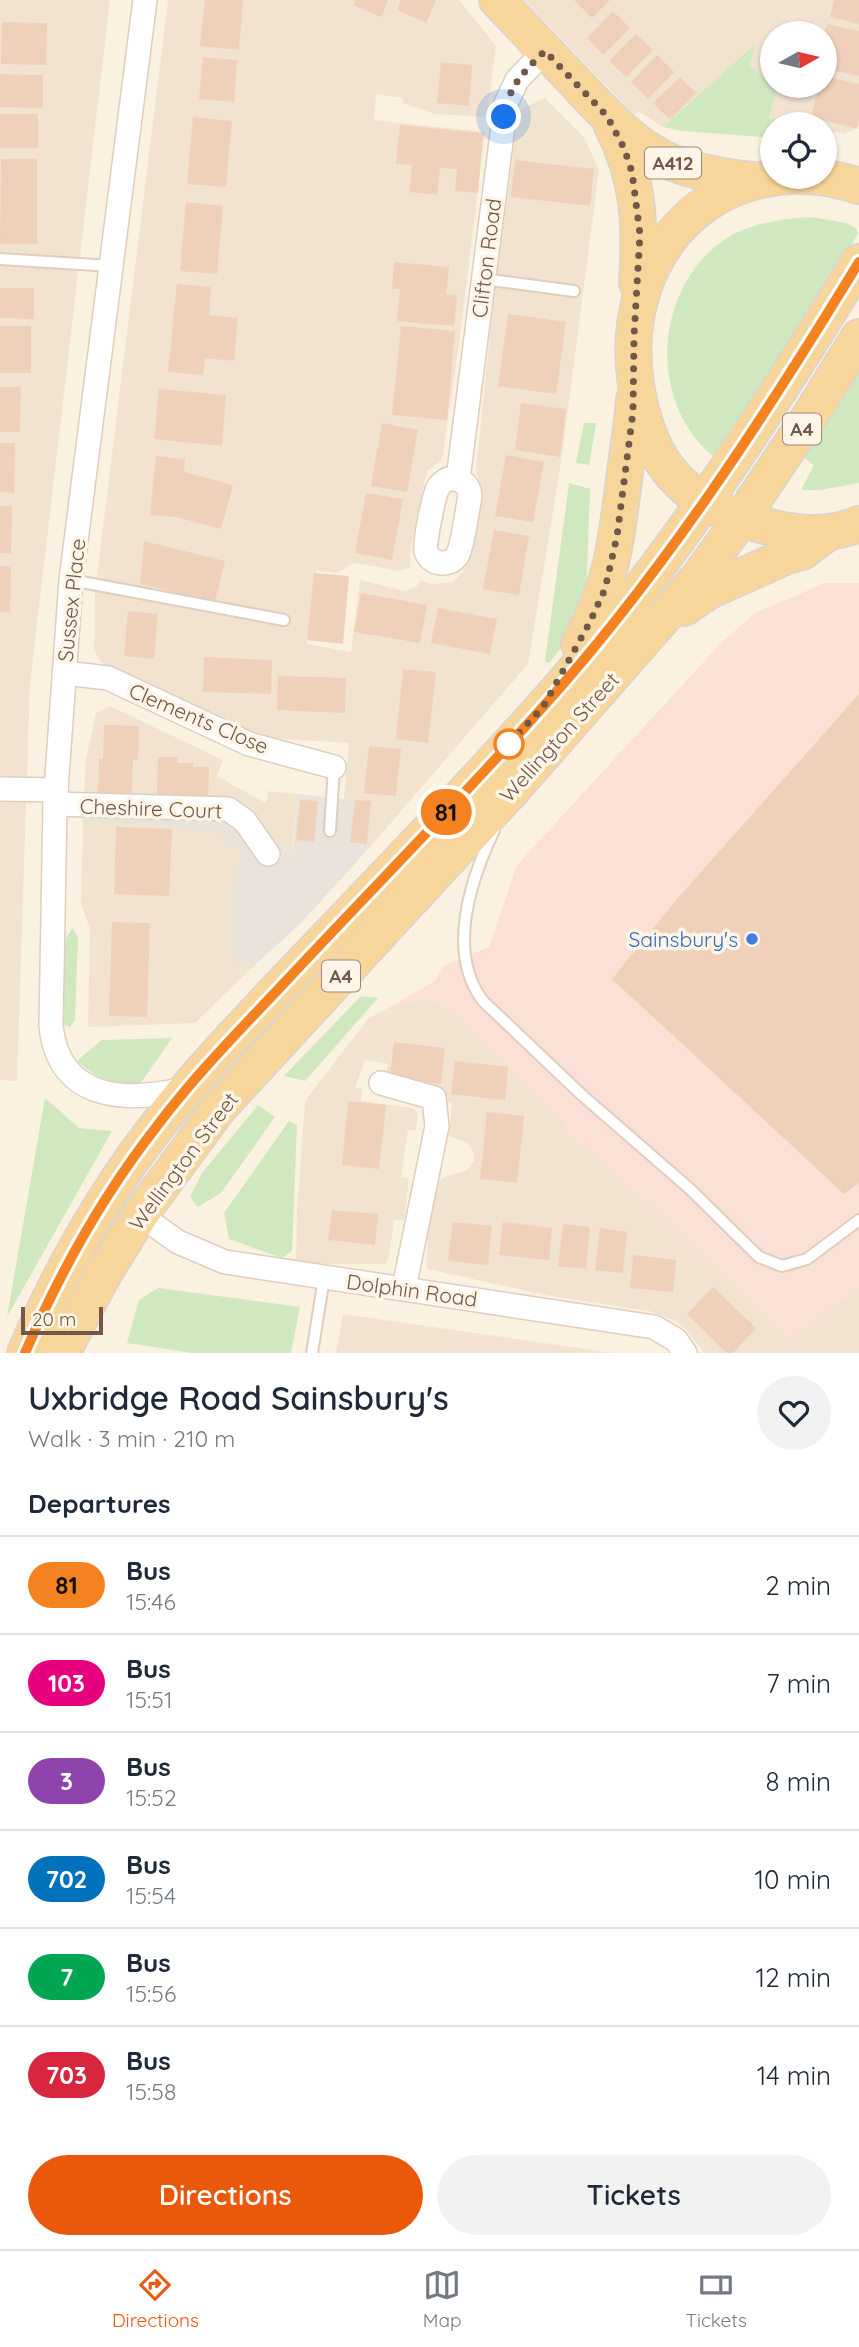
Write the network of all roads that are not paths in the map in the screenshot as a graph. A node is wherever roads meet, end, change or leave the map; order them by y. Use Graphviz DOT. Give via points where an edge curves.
graph roads {
  1 [pos="145,0"];
  2 [pos="497,0"];
  3 [pos="545,51"];
  4 [pos="607,116"];
  5 [pos="859,164"];
  6 [pos="837,170"];
  7 [pos="752,180"];
  8 [pos="760,180"];
  9 [pos="837,180"];
  10 [pos="859,186"];
  11 [pos="0,260"];
  12 [pos="859,262"];
  13 [pos="112,266"];
  14 [pos="483,279"];
  15 [pos="574,290"];
  16 [pos="634,336"];
  17 [pos="859,338"];
  18 [pos="635,376"];
  19 [pos="458,479"];
  20 [pos="705,502"];
  21 [pos="741,519"];
  22 [pos="844,528"];
  23 [pos="71,580"];
  24 [pos="284,620"];
  25 [pos="656,626"];
  26 [pos="64,673"];
  27 [pos="543,707"];
  28 [pos="334,767"];
  29 [pos="0,789"];
  30 [pos="513,789"];
  31 [pos="56,797"];
  32 [pos="330,831"];
  33 [pos="268,854"];
  34 [pos="381,1083"];
  35 [pos="188,1088"];
  36 [pos="140,1215"];
  37 [pos="859,1220"];
  38 [pos="324,1278"];
  39 [pos="404,1288"];
  40 [pos="25,1353"];
  41 [pos="62,1353"];
  42 [pos="312,1353"];
  43 [pos="685,1353"];
  1 -- 13 [label="street, Sussex Place"];
  2 -- 3 [label="main road, A412"];
  3 -- 4 [label="main road, A412"];
  3 -- 14 [label="street, Clifton Road" via="516,80 506,103"];
  4 -- 7 [label="main road, A412" via="673,163 721,177"];
  4 -- 16 [label="main road, A412" via="632,172 639,212"];
  5 -- 6 [label="main road"];
  7 -- 8 [label="main road"];
  7 -- 16 [label="main road" via="714,197 675,229 652,268"];
  9 -- 10 [label="main road"];
  11 -- 13 [label="lane"];
  12 -- 20 [label="main road, Wellington Street / A4"];
  13 -- 23 [label="street, Sussex Place"];
  14 -- 15 [label="lane"];
  14 -- 19 [label="street, Clifton Road"];
  16 -- 18 [label="main road"];
  17 -- 21 [label="main road, Wellington Street / A4"];
  18 -- 20 [label="main road" via="654,447 668,469"];
  18 -- 27 [label="main road, A4" via="610,572 598,607"];
  20 -- 21 [label="main road"];
  20 -- 27 [label="main road, Wellington Street / A4" via="612,626"];
  21 -- 22 [label="main road" via="790,532"];
  21 -- 25 [label="main road, Wellington Street / A4"];
  22 -- 25 [label="main road, A4" via="802,552 709,592"];
  23 -- 24 [label="lane"];
  23 -- 26 [label="street, Sussex Place"];
  25 -- 30 [label="main road, Wellington Street / A4"];
  26 -- 28 [label="street, Clements Close" via="108,678 249,744"];
  26 -- 31 [label="street, Sussex Place"];
  27 -- 35 [label="main road, Wellington Street / A4"];
  28 -- 32 [label="lane"];
  29 -- 31 [label="street, Cheshire Court"];
  30 -- 36 [label="main road, Wellington Street / A4" via="218,1109"];
  30 -- 37 [label="lane" via="475,877 464,927 468,972 483,1002 759,1257 782,1266 807,1259"];
  31 -- 33 [label="street, Cheshire Court" via="229,808 246,821"];
  31 -- 35 [label="street, Sussex Place" via="51,1026 59,1062 79,1083 108,1094 155,1095"];
  34 -- 39 [label="street" via="434,1098 437,1126"];
  35 -- 40 [label="main road, Wellington Street / A4" via="108,1195 67,1263"];
  36 -- 38 [label="street, Dolphin Road" via="178,1242 225,1262"];
  36 -- 41 [label="main road, Wellington Street / A4"];
  38 -- 39 [label="street, Dolphin Road"];
  38 -- 42 [label="lane"];
  39 -- 43 [label="street, Dolphin Road" via="654,1327 676,1340"];
}
